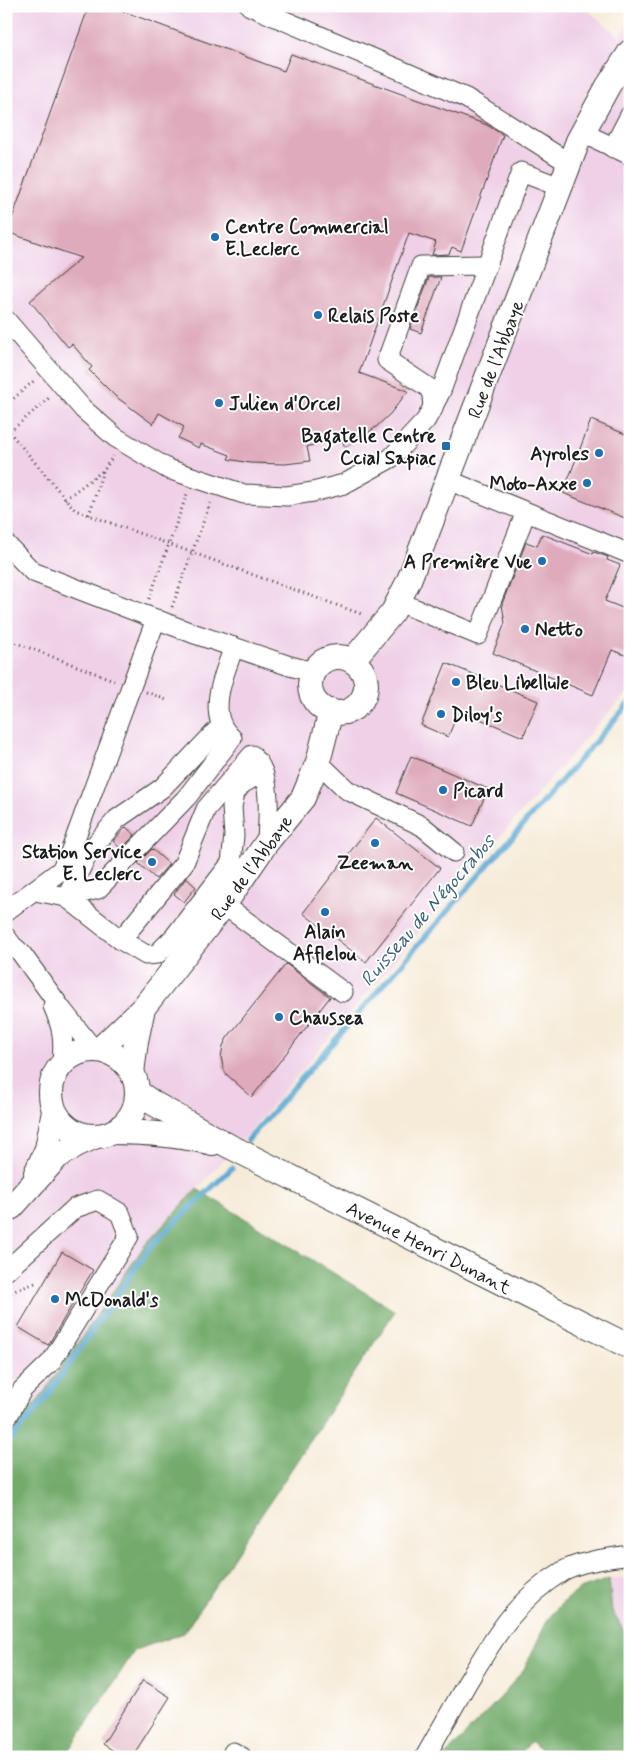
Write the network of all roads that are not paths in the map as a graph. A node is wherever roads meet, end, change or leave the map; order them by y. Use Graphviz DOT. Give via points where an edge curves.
graph roads {
  1 [pos="250,6"];
  2 [pos="626,66"];
  3 [pos="630,115"];
  4 [pos="583,133"];
  5 [pos="622,152"];
  6 [pos="569,163"];
  7 [pos="560,186"];
  8 [pos="486,265"];
  9 [pos="6,320"];
  10 [pos="433,409"];
  11 [pos="448,480"];
  12 [pos="526,512"];
  13 [pos="6,544"];
  14 [pos="630,554"];
  15 [pos="399,602"];
  16 [pos="156,619"];
  17 [pos="234,647"];
  18 [pos="352,661"];
  19 [pos="313,672"];
  20 [pos="331,711"];
  21 [pos="227,732"];
  22 [pos="252,755"];
  23 [pos="318,762"];
  24 [pos="262,772"];
  25 [pos="267,842"];
  26 [pos="454,852"];
  27 [pos="35,891"];
  28 [pos="66,897"];
  29 [pos="224,905"];
  30 [pos="6,911"];
  31 [pos="6,926"];
  32 [pos="6,937"];
  33 [pos="121,940"];
  34 [pos="13,954"];
  35 [pos="44,987"];
  36 [pos="343,992"];
  37 [pos="143,1008"];
  38 [pos="97,1050"];
  39 [pos="62,1064"];
  40 [pos="135,1083"];
  41 [pos="54,1111"];
  42 [pos="104,1134"];
  43 [pos="229,1146"];
  44 [pos="29,1188"];
  45 [pos="6,1210"];
  46 [pos="6,1271"];
  47 [pos="630,1347"];
  48 [pos="14,1394"];
  49 [pos="6,1417"];
  50 [pos="630,1555"];
  51 [pos="425,1757"];
  1 -- 6 [label="street" via="466,98"];
  2 -- 4 [label="main road, Rue de l'Abbaye" via="608,86"];
  3 -- 5 [label="street"];
  4 -- 5 [label="street"];
  4 -- 6 [label="main road, Rue de l'Abbaye"];
  6 -- 7 [label="main road, Rue de l'Abbaye"];
  7 -- 8 [label="street" via="520,172"];
  7 -- 11 [label="main road, Rue de l'Abbaye"];
  8 -- 10 [label="street"];
  8 -- 10 [label="street" via="421,266 386,360 429,388"];
  9 -- 10 [label="street" via="62,387 122,442 168,469 244,494 287,496 344,484 391,458"];
  11 -- 12 [label="street"];
  11 -- 15 [label="main road, Rue de l'Abbaye"];
  12 -- 14 [label="street"];
  12 -- 15 [label="street" via="478,635"];
  13 -- 16 [label="street" via="32,572"];
  15 -- 18 [label="main road, Rue de l'Abbaye"];
  16 -- 17 [label="street"];
  16 -- 27 [label="street" via="68,858 60,871"];
  17 -- 19 [label="street"];
  17 -- 21 [label="street" via="218,699"];
  18 -- 19 [label="main road" via="330,658"];
  18 -- 20 [label="main road" via="363,672 364,694 348,711"];
  19 -- 20 [label="main road" via="310,688 313,696"];
  20 -- 23 [label="main road, Rue de l'Abbaye"];
  21 -- 22 [label="street"];
  21 -- 28 [label="street" via="162,788 116,819 89,852"];
  21 -- 28 [label="street" via="186,797 98,889"];
  22 -- 24 [label="street"];
  22 -- 33 [label="street" via="206,809 184,864"];
  23 -- 25 [label="main road, Rue de l'Abbaye" via="303,798"];
  23 -- 26 [label="street" via="347,790 422,826"];
  24 -- 25 [label="street" via="269,805"];
  24 -- 33 [label="street" via="242,784 235,793 231,863 174,937 157,954 146,955"];
  25 -- 29 [label="main road, Rue de l'Abbaye"];
  27 -- 28 [label="street"];
  27 -- 30 [label="street"];
  28 -- 33 [label="street"];
  29 -- 36 [label="street"];
  29 -- 37 [label="main road, Rue de l'Abbaye"];
  31 -- 34 [label="street" via="17,942"];
  32 -- 34 [label="street" via="12,945"];
  34 -- 35 [label="street"];
  35 -- 38 [label="street"];
  35 -- 39 [label="street" via="62,1031"];
  37 -- 38 [label="main road, Rue de l'Abbaye"];
  37 -- 40 [label="main road, Rue de l'Abbaye" via="136,1041"];
  38 -- 39 [label="main road" via="71,1056"];
  38 -- 40 [label="main road" via="124,1062"];
  39 -- 41 [label="main road" via="50,1091"];
  40 -- 42 [label="main road" via="136,1104 131,1116 123,1126"];
  40 -- 43 [label="main road, Avenue Henri Dunant" via="153,1103"];
  41 -- 42 [label="main road" via="71,1130 83,1135"];
  41 -- 44 [label="main road, Avenue Henri Dunant" via="46,1149"];
  42 -- 43 [label="main road, Avenue Henri Dunant" via="140,1132"];
  42 -- 44 [label="main road, Avenue Henri Dunant" via="57,1156"];
  43 -- 47 [label="main road, Avenue Henri Dunant"];
  44 -- 45 [label="main road, Avenue Henri Dunant"];
  46 -- 48 [label="street" via="75,1208 98,1200 120,1213 129,1236 51,1362"];
  48 -- 49 [label="street"];
  50 -- 51 [label="street" via="596,1560 564,1570 525,1599 504,1622"];
}
